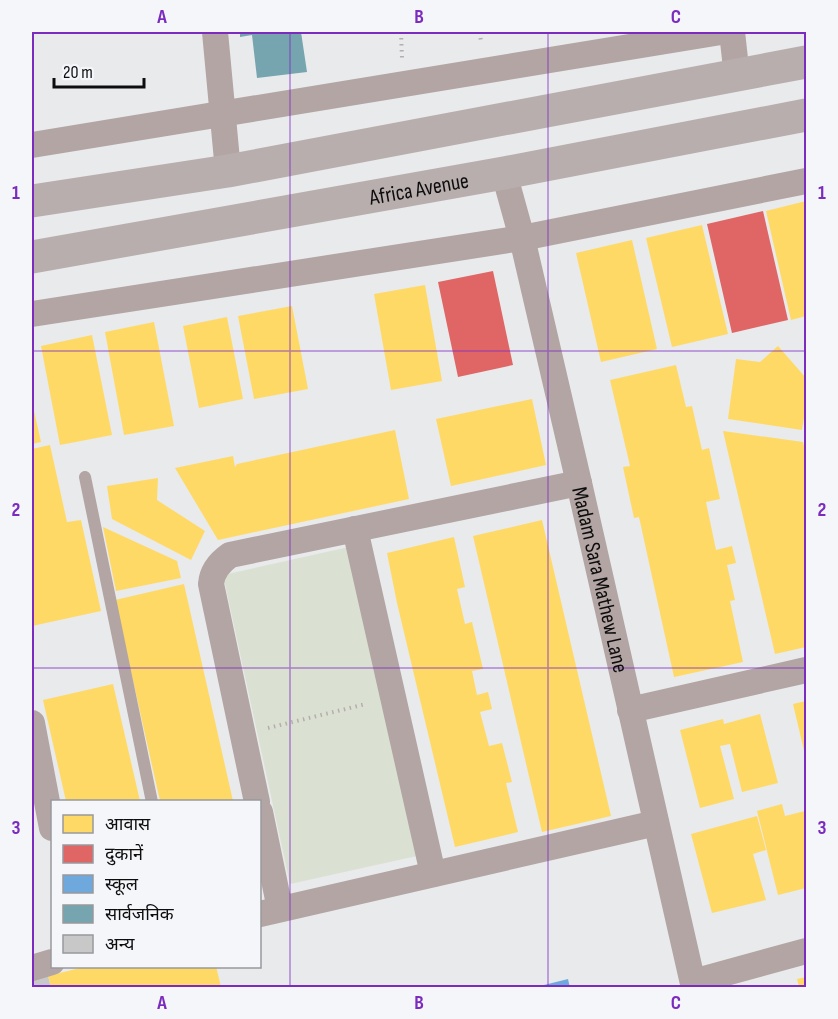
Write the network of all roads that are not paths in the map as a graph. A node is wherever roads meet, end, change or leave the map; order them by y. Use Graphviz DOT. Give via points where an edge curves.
graph roads {
  1 [pos="215,32"];
  2 [pos="721,32"];
  3 [pos="732,32"];
  4 [pos="807,62"];
  5 [pos="737,77"];
  6 [pos="222,115"];
  7 [pos="807,115"];
  8 [pos="32,146"];
  9 [pos="228,171"];
  10 [pos="504,173"];
  11 [pos="807,181"];
  12 [pos="32,201"];
  13 [pos="522,238"];
  14 [pos="32,257"];
  15 [pos="32,314"];
  16 [pos="85,477"];
  17 [pos="579,483"];
  18 [pos="355,529"];
  19 [pos="807,670"];
  20 [pos="630,710"];
  21 [pos="32,723"];
  22 [pos="152,800"];
  23 [pos="257,800"];
  24 [pos="261,822"];
  25 [pos="51,823"];
  26 [pos="656,823"];
  27 [pos="432,874"];
  28 [pos="270,912"];
  29 [pos="807,951"];
  30 [pos="51,962"];
  31 [pos="32,968"];
  32 [pos="693,985"];
  1 -- 6 [label="street"];
  2 -- 6 [label="street"];
  3 -- 5 [label="street"];
  4 -- 5 [label="main road"];
  5 -- 9 [label="main road"];
  6 -- 8 [label="street"];
  6 -- 9 [label="street"];
  7 -- 10 [label="main road, Africa Avenue"];
  9 -- 12 [label="main road"];
  10 -- 13 [label="street, Madam Sara Mathew Lane"];
  10 -- 14 [label="main road, Africa Avenue"];
  11 -- 13 [label="street"];
  13 -- 15 [label="street"];
  13 -- 17 [label="street, Madam Sara Mathew Lane"];
  16 -- 22 [label="lane"];
  17 -- 18 [label="street"];
  17 -- 20 [label="street, Madam Sara Mathew Lane"];
  18 -- 23 [label="street" via="230,555 212,574"];
  18 -- 27 [label="street"];
  19 -- 20 [label="street"];
  20 -- 26 [label="street, Madam Sara Mathew Lane"];
  21 -- 25 [label="street"];
  24 -- 28 [label="street"];
  26 -- 27 [label="street"];
  26 -- 32 [label="street, Madam Sara Mathew Lane"];
  27 -- 28 [label="street"];
  29 -- 32 [label="street"];
  30 -- 31 [label="street"];
}
